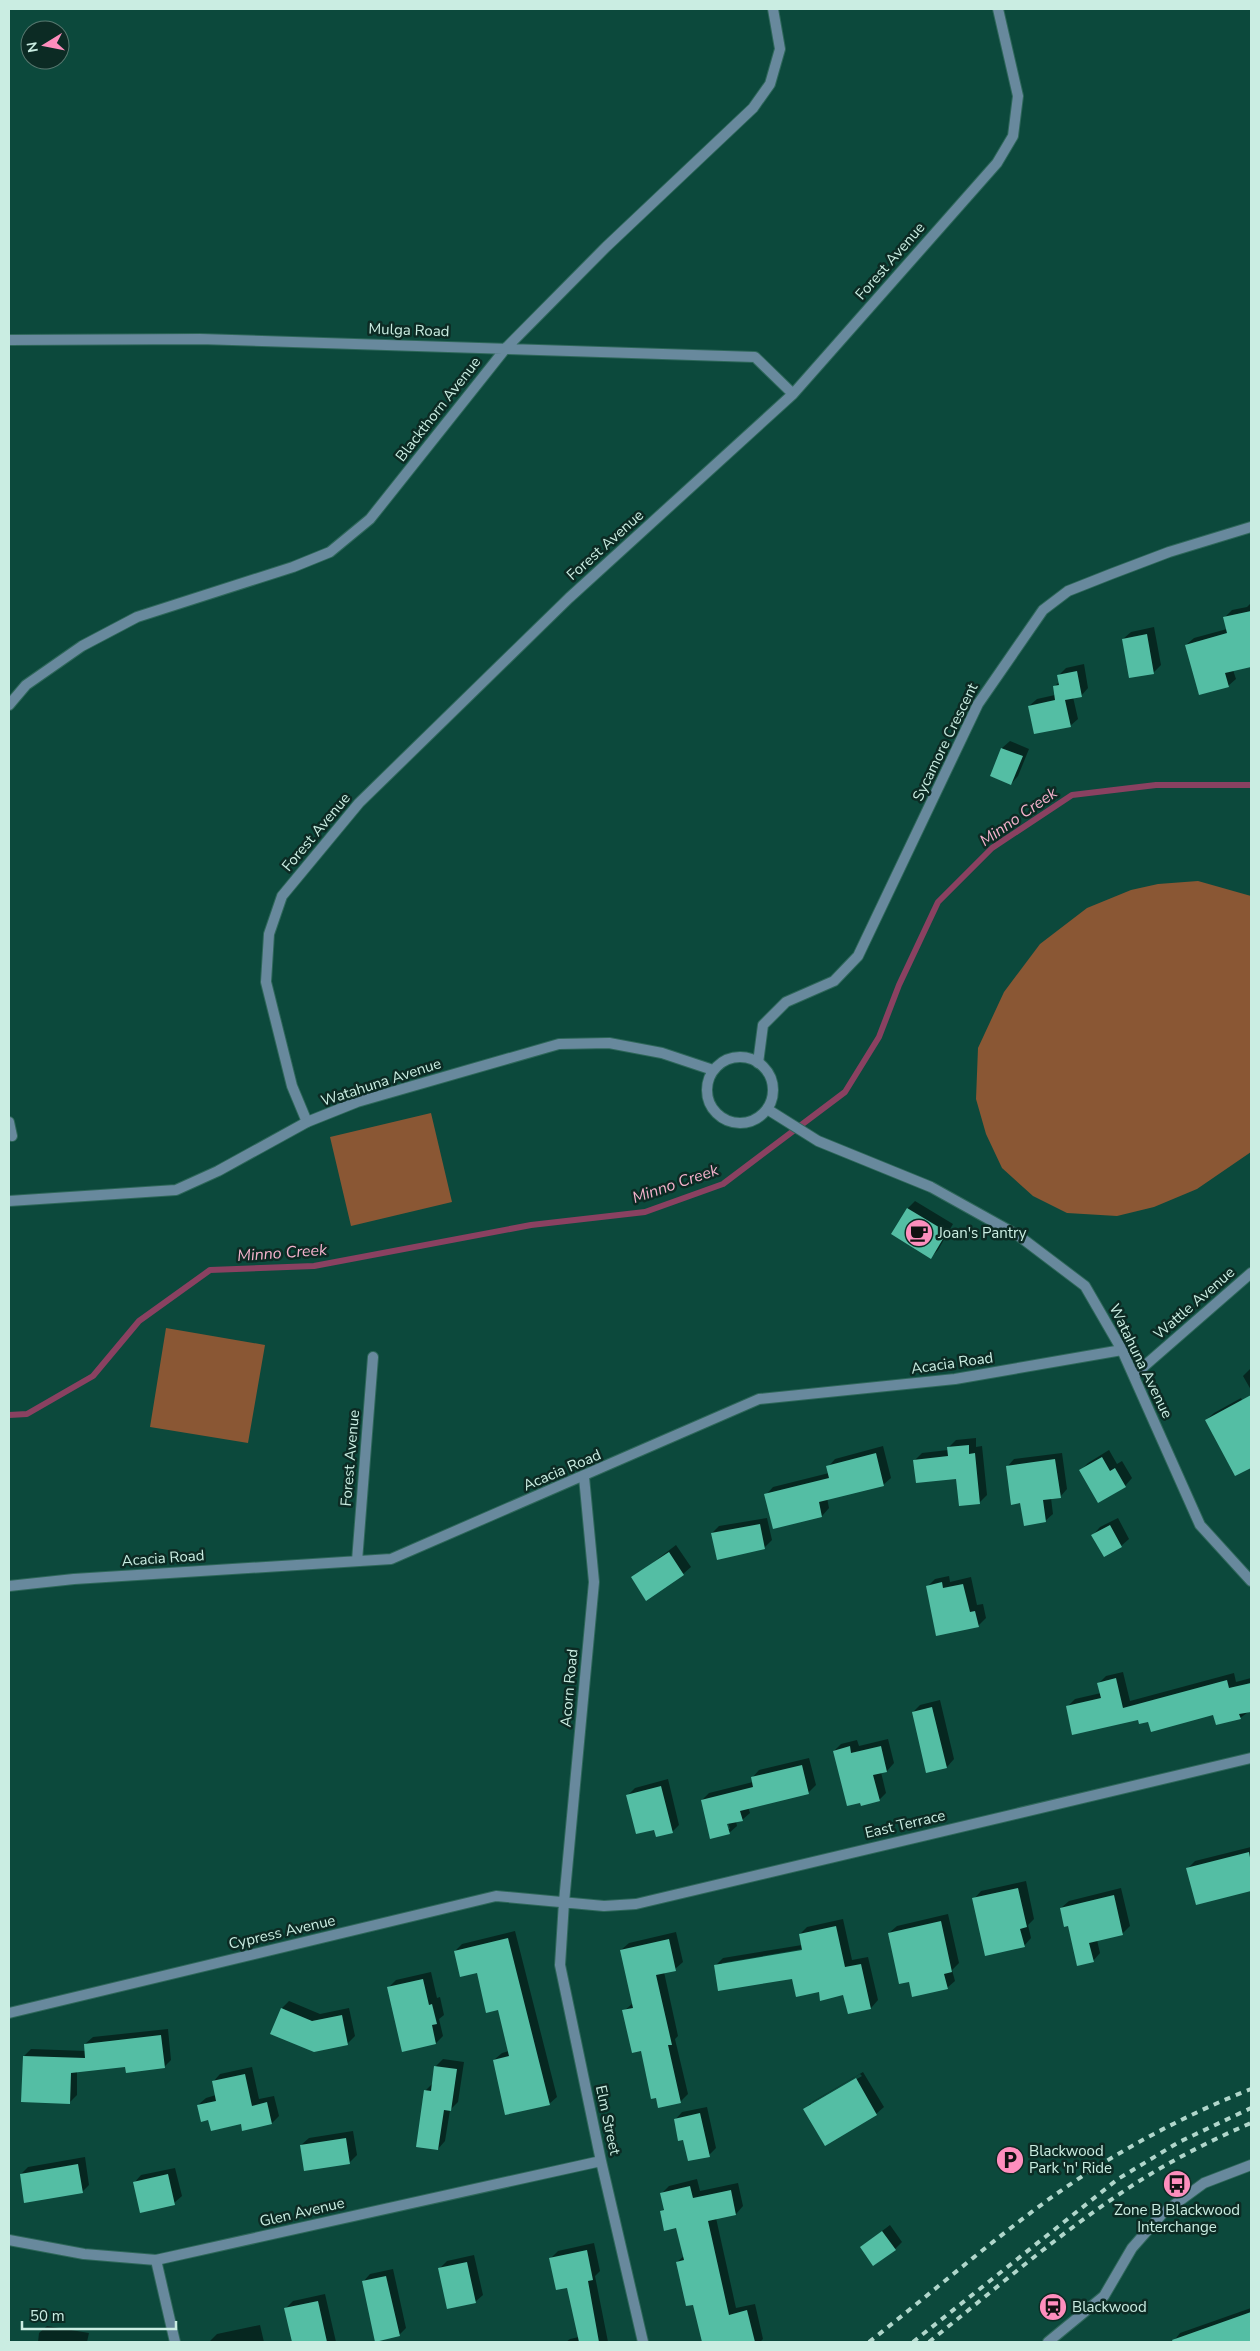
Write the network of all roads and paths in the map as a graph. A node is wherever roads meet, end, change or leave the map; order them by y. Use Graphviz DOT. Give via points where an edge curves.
graph roads {
  1 [pos="773,9"];
  2 [pos="998,9"];
  3 [pos="9,340"];
  4 [pos="506,348"];
  5 [pos="793,394"];
  6 [pos="1251,526"];
  7 [pos="9,704"];
  8 [pos="758,1063"];
  9 [pos="713,1070"];
  10 [pos="767,1109"];
  11 [pos="9,1122"];
  12 [pos="306,1122"];
  13 [pos="12,1136"];
  14 [pos="9,1201"];
  15 [pos="1251,1273"];
  16 [pos="1122,1350"];
  17 [pos="373,1358"];
  18 [pos="1134,1375"];
  19 [pos="584,1477"];
  20 [pos="357,1562"];
  21 [pos="1251,1581"];
  22 [pos="9,1586"];
  23 [pos="1251,1758"];
  24 [pos="564,1902"];
  25 [pos="9,2013"];
  26 [pos="601,2161"];
  27 [pos="1251,2165"];
  28 [pos="9,2240"];
  29 [pos="156,2260"];
  30 [pos="175,2342"];
  31 [pos="643,2342"];
  32 [pos="1048,2342"];
  1 -- 4 [label="street, Blackthorn Avenue" via="780,49 770,84 753,108 606,247"];
  2 -- 5 [label="street, Forest Avenue" via="1018,96 1013,136 997,163"];
  3 -- 4 [label="street, Mulga Road" via="200,339"];
  4 -- 5 [label="street, Mulga Road" via="755,357"];
  4 -- 7 [label="street, Blackthorn Avenue" via="370,519 330,552 137,617 82,646 26,685"];
  5 -- 12 [label="street, Forest Avenue" via="569,598 359,803 282,896 269,934 266,982 292,1086"];
  6 -- 8 [label="street, Sycamore Crescent" via="1111,574 1068,592 1043,610 978,704 858,956 834,981 786,1002 763,1025"];
  8 -- 9 [label="street" via="744,1057 733,1058"];
  8 -- 10 [label="street" via="771,1081 772,1092"];
  9 -- 10 [label="street" via="707,1089 708,1100 722,1118 737,1123 748,1122"];
  9 -- 12 [label="street, Watahuna Avenue" via="662,1053 609,1043 559,1044 357,1102"];
  10 -- 16 [label="street, Watahuna Avenue" via="809,1136 931,1187 1020,1236 1085,1286"];
  11 -- 13 [label="street"];
  12 -- 14 [label="street, Watahuna Avenue" via="218,1171 176,1190"];
  15 -- 18 [label="street, Wattle Avenue"];
  16 -- 18 [label="street, Watahuna Avenue"];
  16 -- 19 [label="street, Acacia Road" via="955,1379 759,1400"];
  17 -- 20 [label="street, Forest Avenue"];
  18 -- 21 [label="street, Watahuna Avenue" via="1200,1525"];
  19 -- 20 [label="street, Acacia Road" via="391,1559"];
  19 -- 24 [label="street, Acorn Road" via="594,1582"];
  20 -- 22 [label="street, Acacia Road" via="74,1579"];
  23 -- 24 [label="street, East Terrace" via="636,1904 604,1906"];
  24 -- 25 [label="street, Cypress Avenue" via="496,1896"];
  24 -- 26 [label="street, Elm Street" via="560,1965"];
  26 -- 29 [label="street, Glen Avenue"];
  26 -- 31 [label="street, Elm Street"];
  27 -- 32 [label="street" via="1204,2183 1163,2213 1132,2248 1104,2296"];
  28 -- 29 [label="street, Glen Avenue" via="84,2254"];
  29 -- 30 [label="street"];
}
